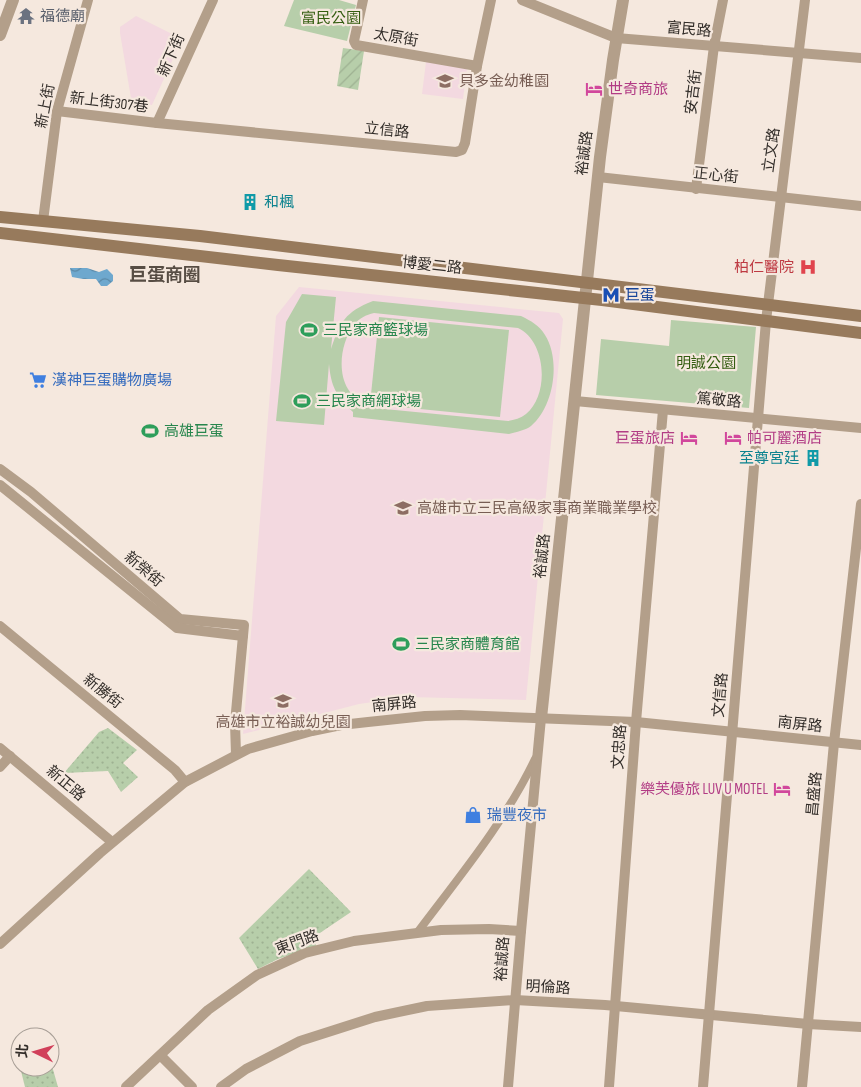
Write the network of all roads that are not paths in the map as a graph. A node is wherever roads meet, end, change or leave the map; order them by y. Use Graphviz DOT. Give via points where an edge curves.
graph roads {
  1 [pos="13,0"];
  2 [pos="88,0"];
  3 [pos="213,0"];
  4 [pos="363,0"];
  5 [pos="491,0"];
  6 [pos="522,0"];
  7 [pos="623,0"];
  8 [pos="723,0"];
  9 [pos="805,0"];
  10 [pos="0,35"];
  11 [pos="616,38"];
  12 [pos="714,46"];
  13 [pos="799,53"];
  14 [pos="861,58"];
  15 [pos="477,66"];
  16 [pos="57,111"];
  17 [pos="157,123"];
  18 [pos="598,177"];
  19 [pos="696,189"];
  20 [pos="780,197"];
  21 [pos="861,206"];
  22 [pos="0,217"];
  23 [pos="43,221"];
  24 [pos="0,233"];
  25 [pos="588,283"];
  26 [pos="586,298"];
  27 [pos="768,305"];
  28 [pos="861,316"];
  29 [pos="766,321"];
  30 [pos="861,333"];
  31 [pos="575,401"];
  32 [pos="663,410"];
  33 [pos="758,418"];
  34 [pos="861,428"];
  35 [pos="0,468"];
  36 [pos="0,485"];
  37 [pos="31,492"];
  38 [pos="24,503"];
  39 [pos="861,504"];
  40 [pos="0,626"];
  41 [pos="244,630"];
  42 [pos="541,718"];
  43 [pos="636,722"];
  44 [pos="732,732"];
  45 [pos="834,743"];
  46 [pos="861,745"];
  47 [pos="0,748"];
  48 [pos="236,754"];
  49 [pos="10,756"];
  50 [pos="537,756"];
  51 [pos="0,767"];
  52 [pos="185,782"];
  53 [pos="112,842"];
  54 [pos="521,931"];
  55 [pos="417,933"];
  56 [pos="0,944"];
  57 [pos="516,1000"];
  58 [pos="614,1005"];
  59 [pos="709,1015"];
  60 [pos="808,1024"];
  61 [pos="861,1028"];
  62 [pos="160,1056"];
  63 [pos="126,1087"];
  64 [pos="192,1087"];
  65 [pos="221,1087"];
  66 [pos="508,1087"];
  67 [pos="609,1087"];
  68 [pos="703,1087"];
  69 [pos="802,1087"];
  1 -- 10 [label="street"];
  2 -- 16 [label="street, 新上街"];
  3 -- 17 [label="street, 新下街"];
  4 -- 15 [label="street, 太原街" via="354,41 356,45"];
  5 -- 15 [label="street, 立信路"];
  6 -- 11 [label="street, 富民路"];
  7 -- 11 [label="street, 裕誠路"];
  8 -- 12 [label="street, 安吉街"];
  9 -- 13 [label="street, 立文路"];
  11 -- 12 [label="street, 富民路"];
  11 -- 18 [label="street, 裕誠路"];
  12 -- 13 [label="street, 富民路"];
  12 -- 19 [label="street, 安吉街"];
  13 -- 14 [label="street, 富民路"];
  13 -- 20 [label="street, 立文路"];
  15 -- 17 [label="street, 立信路" via="465,143 462,150 456,152"];
  16 -- 17 [label="street, 新上街307巷"];
  16 -- 23 [label="street, 新上街"];
  18 -- 19 [label="street, 正心街"];
  18 -- 25 [label="street, 裕誠路"];
  19 -- 20 [label="street, 正心街"];
  20 -- 21 [label="street, 正心街"];
  20 -- 27 [label="street, 立文路"];
  22 -- 23 [label="main road, 博愛二路"];
  23 -- 25 [label="main road, 博愛二路" via="200,236"];
  24 -- 26 [label="main road, 博愛二路"];
  25 -- 26 [label="street, 裕誠路"];
  25 -- 27 [label="main road, 博愛二路"];
  26 -- 29 [label="main road, 博愛二路"];
  26 -- 31 [label="street, 裕誠路"];
  27 -- 28 [label="main road, 博愛二路"];
  27 -- 29 [label="street, 文信路"];
  29 -- 30 [label="main road, 博愛二路"];
  29 -- 33 [label="street, 文信路"];
  31 -- 32 [label="street, 篤敬路"];
  31 -- 42 [label="street, 裕誠路"];
  32 -- 33 [label="street, 篤敬路"];
  32 -- 43 [label="street, 文忠路"];
  33 -- 34 [label="street, 篤敬路"];
  33 -- 44 [label="street, 文信路"];
  35 -- 37 [label="street, 新榮街"];
  36 -- 38 [label="street, 新榮街"];
  37 -- 38 [label="street"];
  37 -- 41 [label="street, 新榮街" via="180,619"];
  38 -- 41 [label="street, 新榮街" via="177,628"];
  39 -- 45 [label="street, 昌盛路"];
  40 -- 52 [label="street, 新勝街" via="175,770"];
  41 -- 48 [label="street" via="235,724"];
  42 -- 43 [label="street, 南屏路"];
  42 -- 48 [label="street, 南屏路" via="460,715 341,725 272,741"];
  42 -- 50 [label="street, 裕誠路"];
  43 -- 44 [label="street, 南屏路"];
  43 -- 58 [label="street, 文忠路"];
  44 -- 45 [label="street, 南屏路"];
  44 -- 59 [label="street, 文信路"];
  45 -- 46 [label="street, 南屏路"];
  45 -- 60 [label="street, 昌盛路"];
  47 -- 49 [label="street, 新正路"];
  48 -- 52 [label="street, 南屏路"];
  49 -- 51 [label="street"];
  49 -- 53 [label="street, 新正路"];
  50 -- 54 [label="street, 裕誠路"];
  50 -- 55 [label="street" via="524,783 478,853"];
  52 -- 53 [label="street, 南屏路"];
  53 -- 56 [label="street, 南屏路"];
  54 -- 55 [label="street, 東門路" via="490,929"];
  54 -- 57 [label="street, 裕誠路"];
  55 -- 62 [label="street, 東門路" via="328,946 281,962 241,985 208,1010"];
  57 -- 58 [label="street, 明倫路"];
  57 -- 65 [label="street, 明倫路" via="427,1006 375,1017 300,1041"];
  57 -- 66 [label="street, 裕誠路"];
  58 -- 59 [label="street, 明倫路"];
  58 -- 67 [label="street, 文忠路"];
  59 -- 60 [label="street, 明倫路"];
  59 -- 68 [label="street, 文信路"];
  60 -- 61 [label="street, 明倫路"];
  60 -- 69 [label="street, 昌盛路"];
  62 -- 63 [label="street, 東門路"];
  62 -- 64 [label="street"];
}
